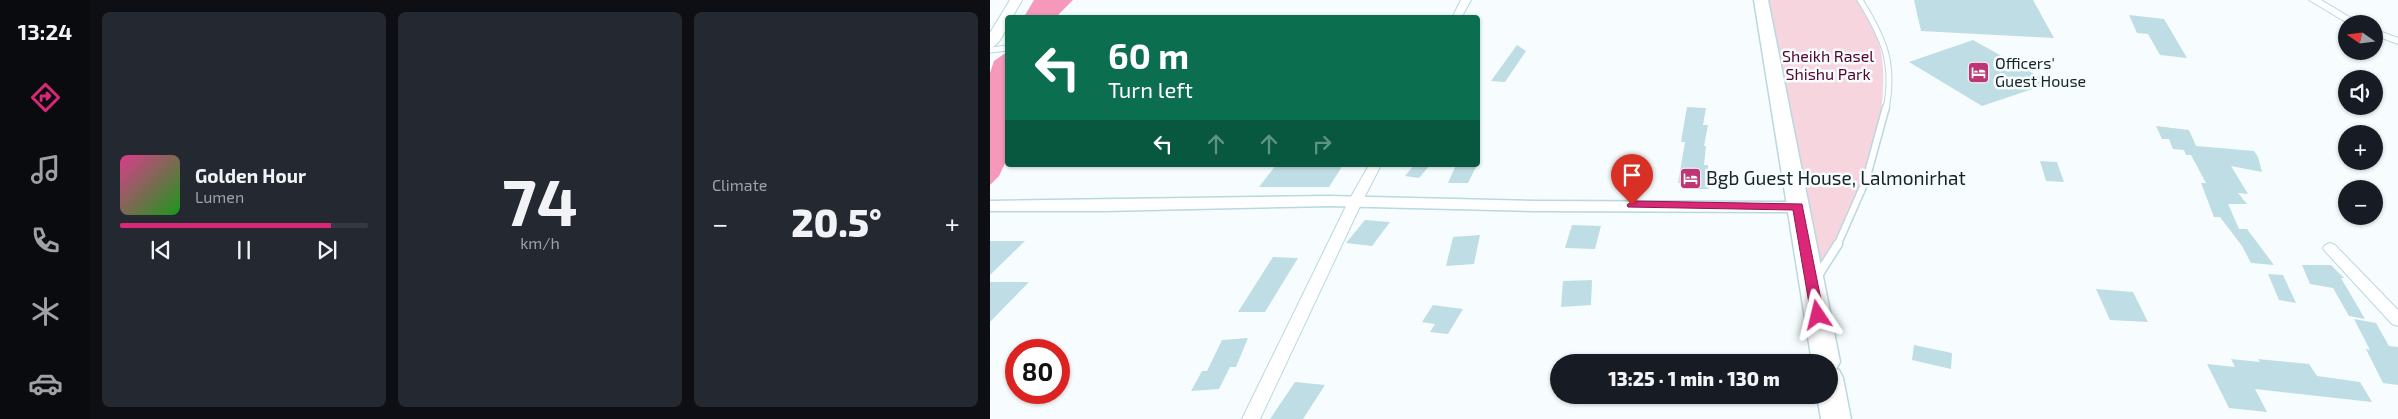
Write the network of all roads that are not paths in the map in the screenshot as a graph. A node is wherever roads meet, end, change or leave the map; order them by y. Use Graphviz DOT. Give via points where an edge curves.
graph roads {
  1 [pos="1016,0"];
  2 [pos="1466,0"];
  3 [pos="1761,0"];
  4 [pos="1860,0"];
  5 [pos="2314,0"];
  6 [pos="1007,15"];
  7 [pos="1458,15"];
  8 [pos="2340,15"];
  9 [pos="1005,19"];
  10 [pos="2383,35"];
  11 [pos="2398,41"];
  12 [pos="990,44"];
  13 [pos="1005,48"];
  14 [pos="990,50"];
  15 [pos="1374,167"];
  16 [pos="1355,202"];
  17 [pos="990,206"];
  18 [pos="1798,207"];
  19 [pos="2330,248"];
  20 [pos="1812,283"];
  21 [pos="2398,320"];
  22 [pos="1825,354"];
  23 [pos="1833,404"];
  24 [pos="1251,419"];
  25 [pos="1836,419"];
  1 -- 6 [label="main road"];
  2 -- 7 [label="street"];
  3 -- 18 [label="highway"];
  4 -- 20 [label="lane" via="1885,43 1890,74 1886,109 1878,149 1846,226 1830,261"];
  5 -- 8 [label="street"];
  9 -- 12 [label="main road"];
  10 -- 11 [label="street"];
  13 -- 14 [label="lane"];
  15 -- 16 [label="street"];
  16 -- 17 [label="street"];
  16 -- 18 [label="street"];
  16 -- 24 [label="street"];
  18 -- 20 [label="highway"];
  19 -- 21 [label="street"];
  20 -- 22 [label="highway"];
  23 -- 25 [label="highway"];
}
